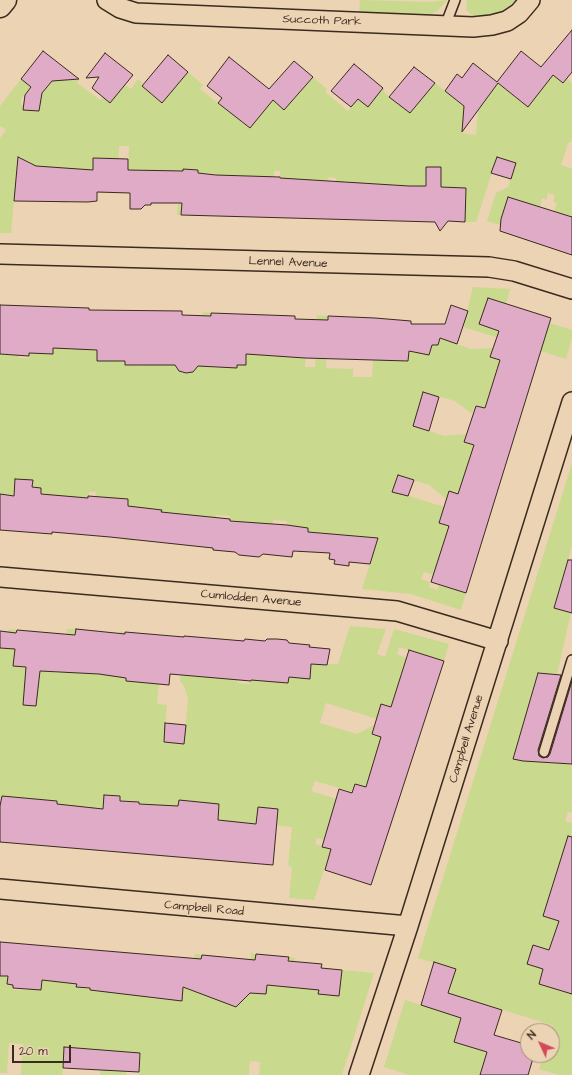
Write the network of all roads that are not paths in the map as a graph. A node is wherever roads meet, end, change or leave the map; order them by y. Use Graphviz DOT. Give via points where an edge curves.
graph roads {
  1 [pos="5,0"];
  2 [pos="107,0"];
  3 [pos="455,0"];
  4 [pos="530,0"];
  5 [pos="0,6"];
  6 [pos="445,26"];
  7 [pos="0,254"];
  8 [pos="572,290"];
  9 [pos="572,402"];
  10 [pos="0,577"];
  11 [pos="498,641"];
  12 [pos="572,660"];
  13 [pos="544,752"];
  14 [pos="0,889"];
  15 [pos="408,926"];
  16 [pos="359,1075"];
  1 -- 5 [label="street"];
  2 -- 6 [label="street, Succoth Park" via="136,13"];
  3 -- 6 [label="lane"];
  4 -- 6 [label="street, Succoth Park" via="519,13 500,23 483,27"];
  7 -- 8 [label="street, Lennel Avenue" via="489,267 514,271"];
  9 -- 11 [label="street, Campbell Avenue"];
  10 -- 11 [label="street, Cumlodden Avenue" via="397,611"];
  11 -- 15 [label="street, Campbell Avenue"];
  12 -- 13 [label="lane"];
  14 -- 15 [label="street, Campbell Road"];
  15 -- 16 [label="street, Campbell Avenue"];
}
